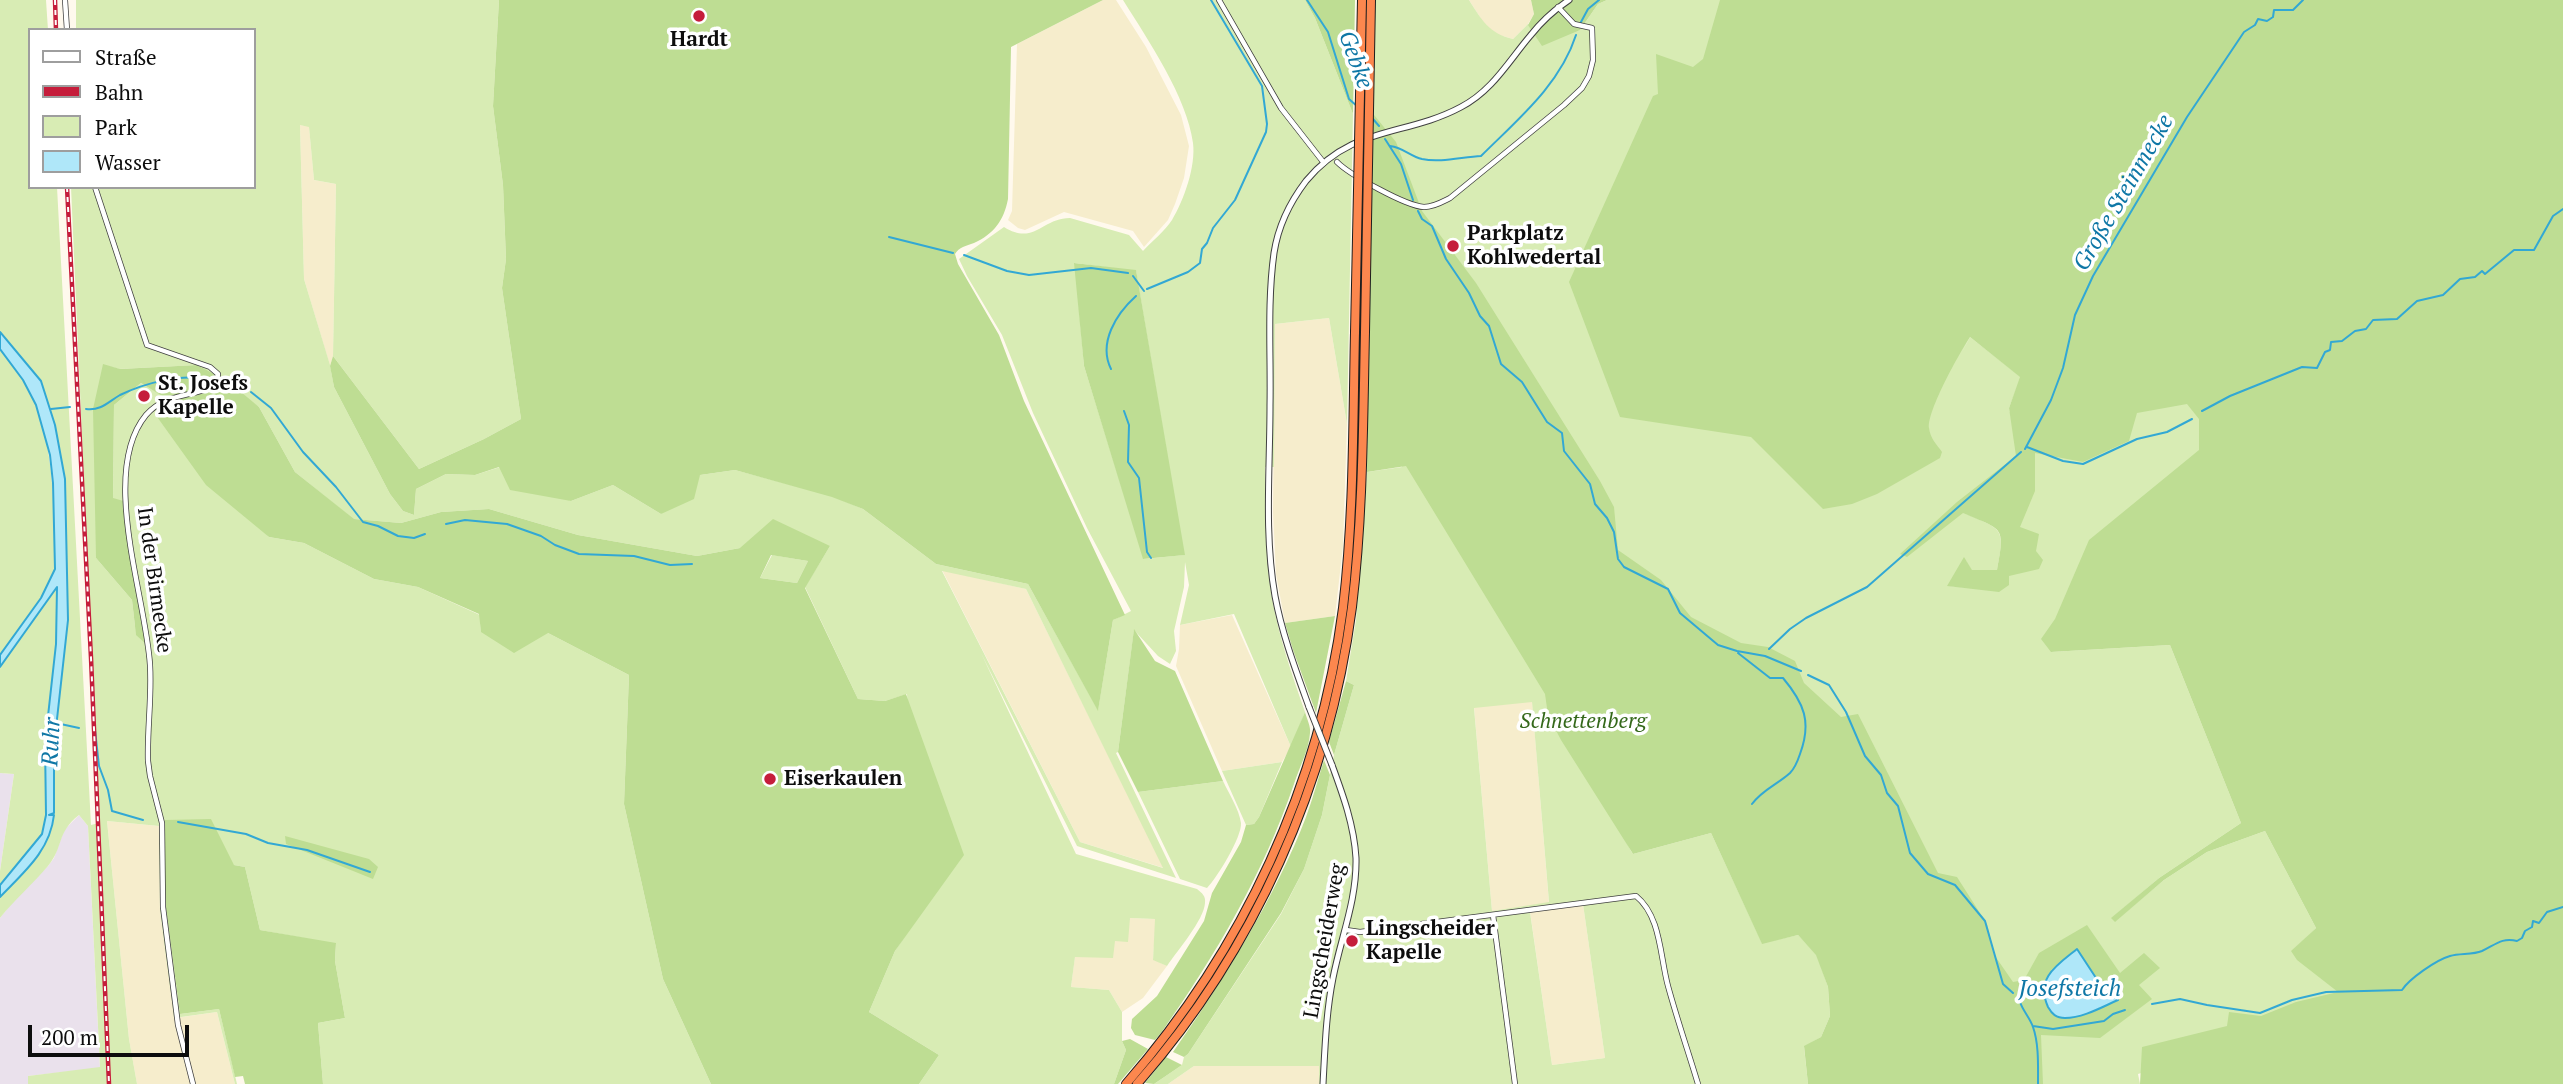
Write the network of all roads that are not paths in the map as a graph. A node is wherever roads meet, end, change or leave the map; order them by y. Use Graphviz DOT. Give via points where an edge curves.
graph roads {
  1 [pos="65,0"];
  2 [pos="1219,0"];
  3 [pos="1362,0"];
  4 [pos="1371,0"];
  5 [pos="1569,0"];
  6 [pos="1558,8"];
  7 [pos="67,28"];
  8 [pos="1337,162"];
  9 [pos="1324,163"];
  10 [pos="95,189"];
  11 [pos="1360,332"];
  12 [pos="1493,915"];
  13 [pos="1346,930"];
  14 [pos="193,1084"];
  15 [pos="1126,1084"];
  16 [pos="1137,1084"];
  17 [pos="1323,1084"];
  18 [pos="1515,1084"];
  19 [pos="1698,1084"];
  1 -- 7 [label="street"];
  2 -- 9 [label="street" via="1281,108"];
  3 -- 11 [label="highway, bridge"];
  4 -- 11 [label="highway, bridge"];
  5 -- 6 [label="street, Lingscheiderweg"];
  6 -- 8 [label="street" via="1574,24 1592,28 1594,56 1587,80 1564,106 1450,198 1433,206 1412,204"];
  6 -- 9 [label="street, Lingscheiderweg" via="1473,100 1437,117 1367,136"];
  9 -- 13 [label="street, Lingscheiderweg, bridge" via="1284,217 1275,252 1269,530 1272,575 1288,650 1351,823 1355,850"];
  10 -- 14 [label="street, In der Birmecke" via="147,345 211,367 218,374 213,387 170,398 151,410 133,437 126,475 129,528 150,659 148,761 162,823 163,907 181,1041"];
  11 -- 15 [label="highway" via="1343,607 1330,683 1310,758 1279,843 1233,935 1191,1001"];
  11 -- 16 [label="highway" via="1362,469 1354,582 1338,685 1318,760 1282,858 1241,939 1199,1005"];
  12 -- 13 [label="street"];
  12 -- 18 [label="street"];
  12 -- 19 [label="street" via="1638,897 1656,929"];
  13 -- 17 [label="street, Lingscheiderweg" via="1329,1001"];
}
